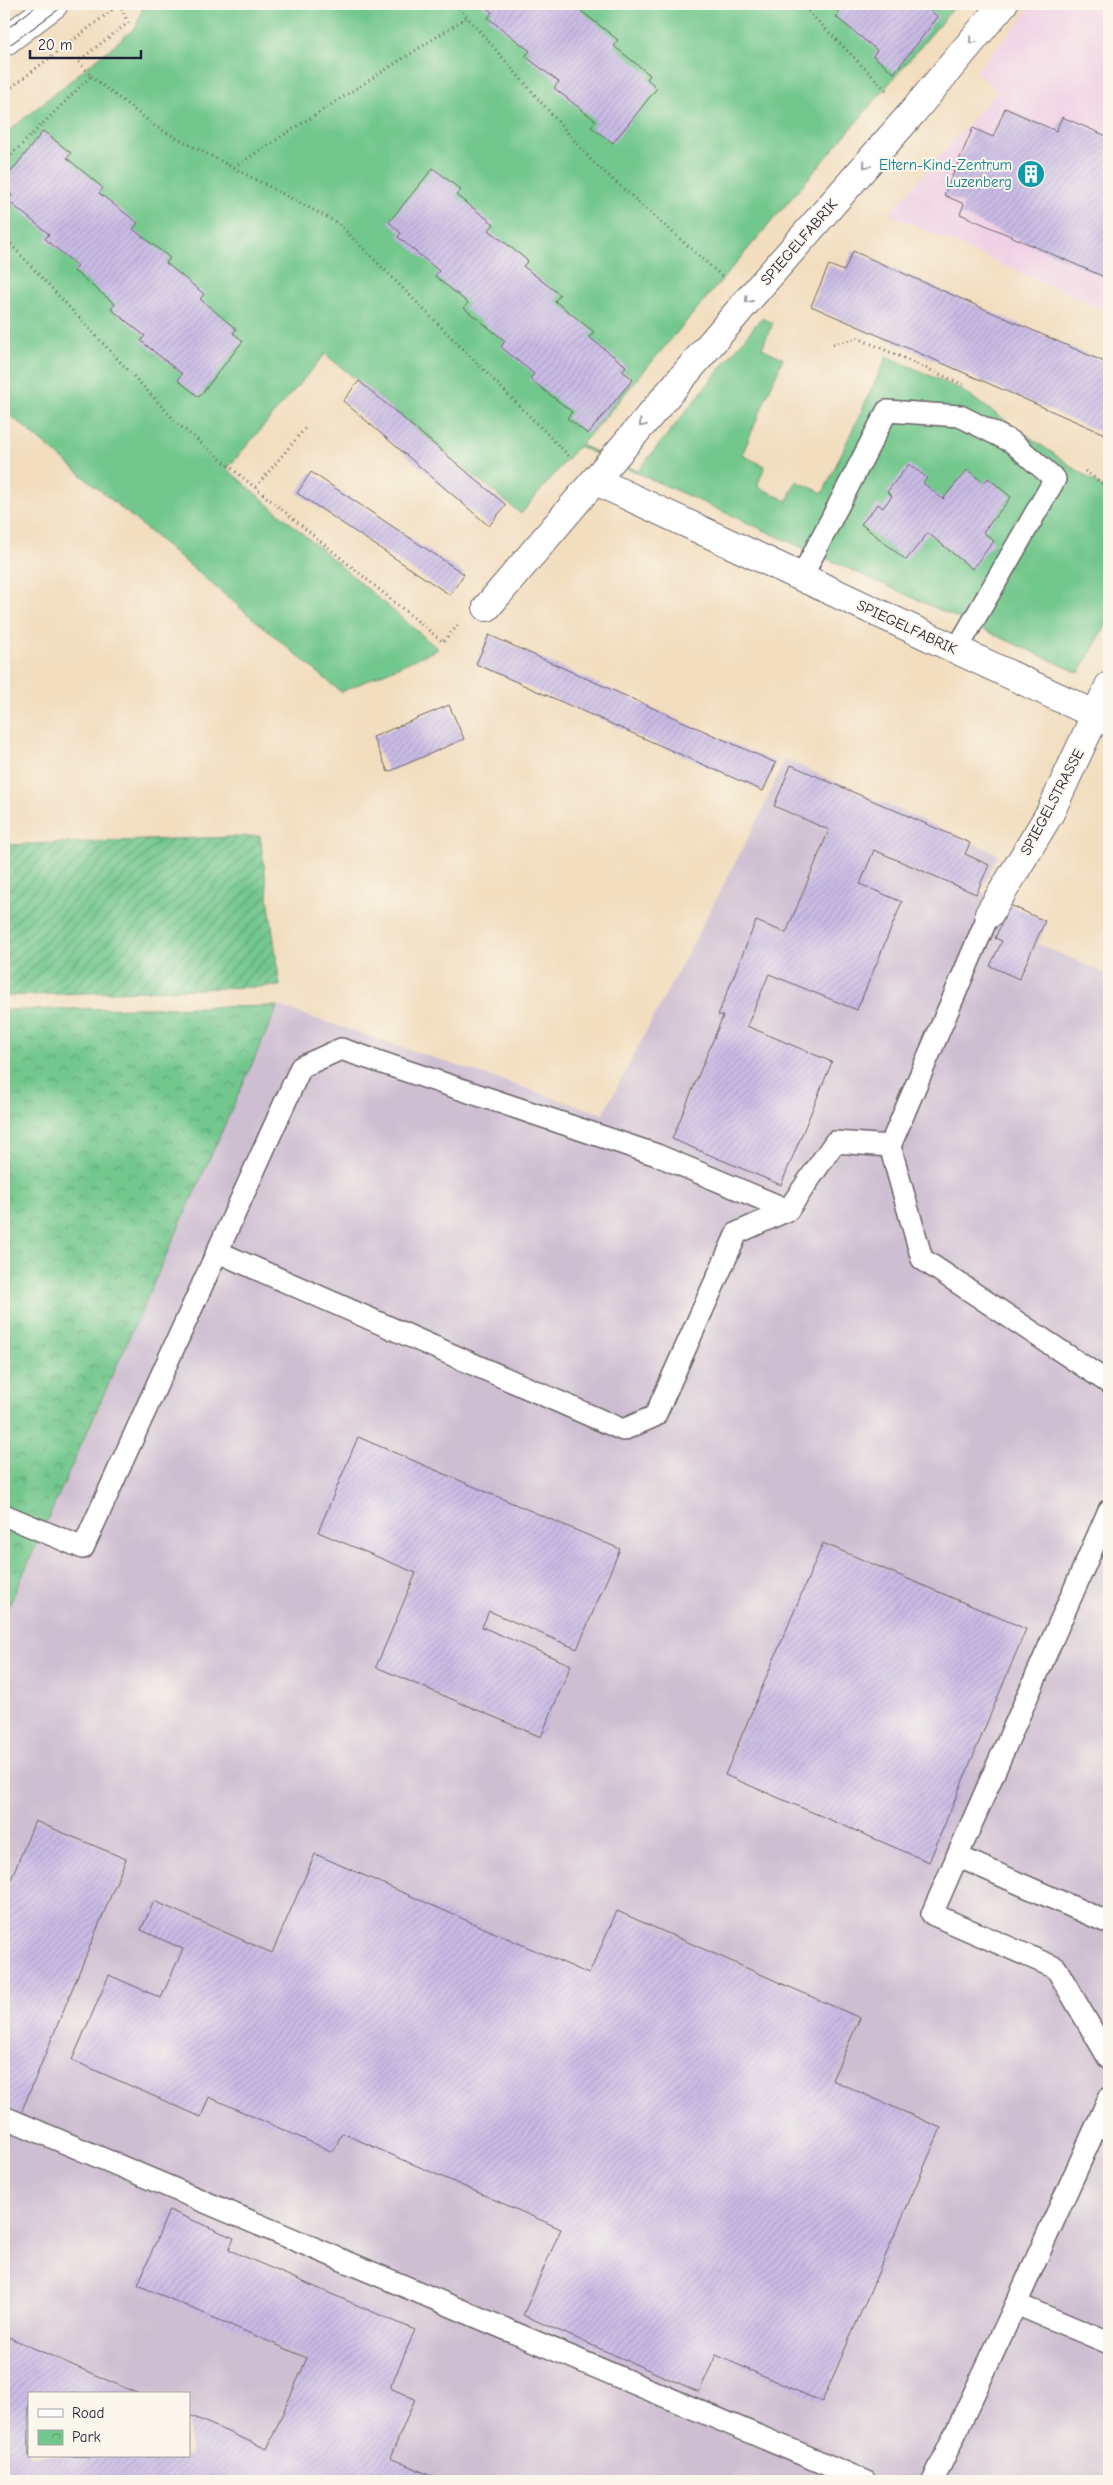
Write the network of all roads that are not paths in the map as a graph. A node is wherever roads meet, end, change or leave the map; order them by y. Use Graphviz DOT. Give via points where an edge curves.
graph roads {
  1 [pos="54,4"];
  2 [pos="1003,4"];
  3 [pos="4,42"];
  4 [pos="596,481"];
  5 [pos="801,578"];
  6 [pos="487,607"];
  7 [pos="956,651"];
  8 [pos="1109,686"];
  9 [pos="1103,718"];
  10 [pos="989,914"];
  11 [pos="890,1146"];
  12 [pos="788,1210"];
  13 [pos="218,1252"];
  14 [pos="1109,1383"];
  15 [pos="1109,1510"];
  16 [pos="4,1515"];
  17 [pos="958,1856"];
  18 [pos="1109,1923"];
  19 [pos="1109,2059"];
  20 [pos="1109,2098"];
  21 [pos="4,2117"];
  22 [pos="1016,2304"];
  23 [pos="1109,2343"];
  24 [pos="865,2481"];
  25 [pos="933,2481"];
  1 -- 3 [label="street"];
  2 -- 4 [label="street, SPIEGELFABRIK, one-way"];
  4 -- 5 [label="street, SPIEGELFABRIK"];
  4 -- 6 [label="street, SPIEGELFABRIK"];
  5 -- 7 [label="street, SPIEGELFABRIK"];
  5 -- 7 [label="lane" via="887,410 960,416 1012,442 1055,479"];
  7 -- 9 [label="street, SPIEGELFABRIK"];
  8 -- 9 [label="street, SPIEGELSTRASSE"];
  9 -- 10 [label="street, SPIEGELSTRASSE"];
  10 -- 11 [label="lane"];
  11 -- 12 [label="lane" via="835,1142"];
  11 -- 14 [label="lane" via="922,1259"];
  12 -- 13 [label="lane" via="657,1155 341,1049 301,1067"];
  12 -- 13 [label="lane" via="737,1233 655,1416 623,1430"];
  13 -- 16 [label="lane" via="84,1548"];
  15 -- 17 [label="lane"];
  17 -- 18 [label="lane"];
  17 -- 19 [label="lane" via="932,1914 1056,1968"];
  20 -- 22 [label="lane"];
  21 -- 24 [label="lane"];
  22 -- 23 [label="lane"];
  22 -- 25 [label="lane"];
}
